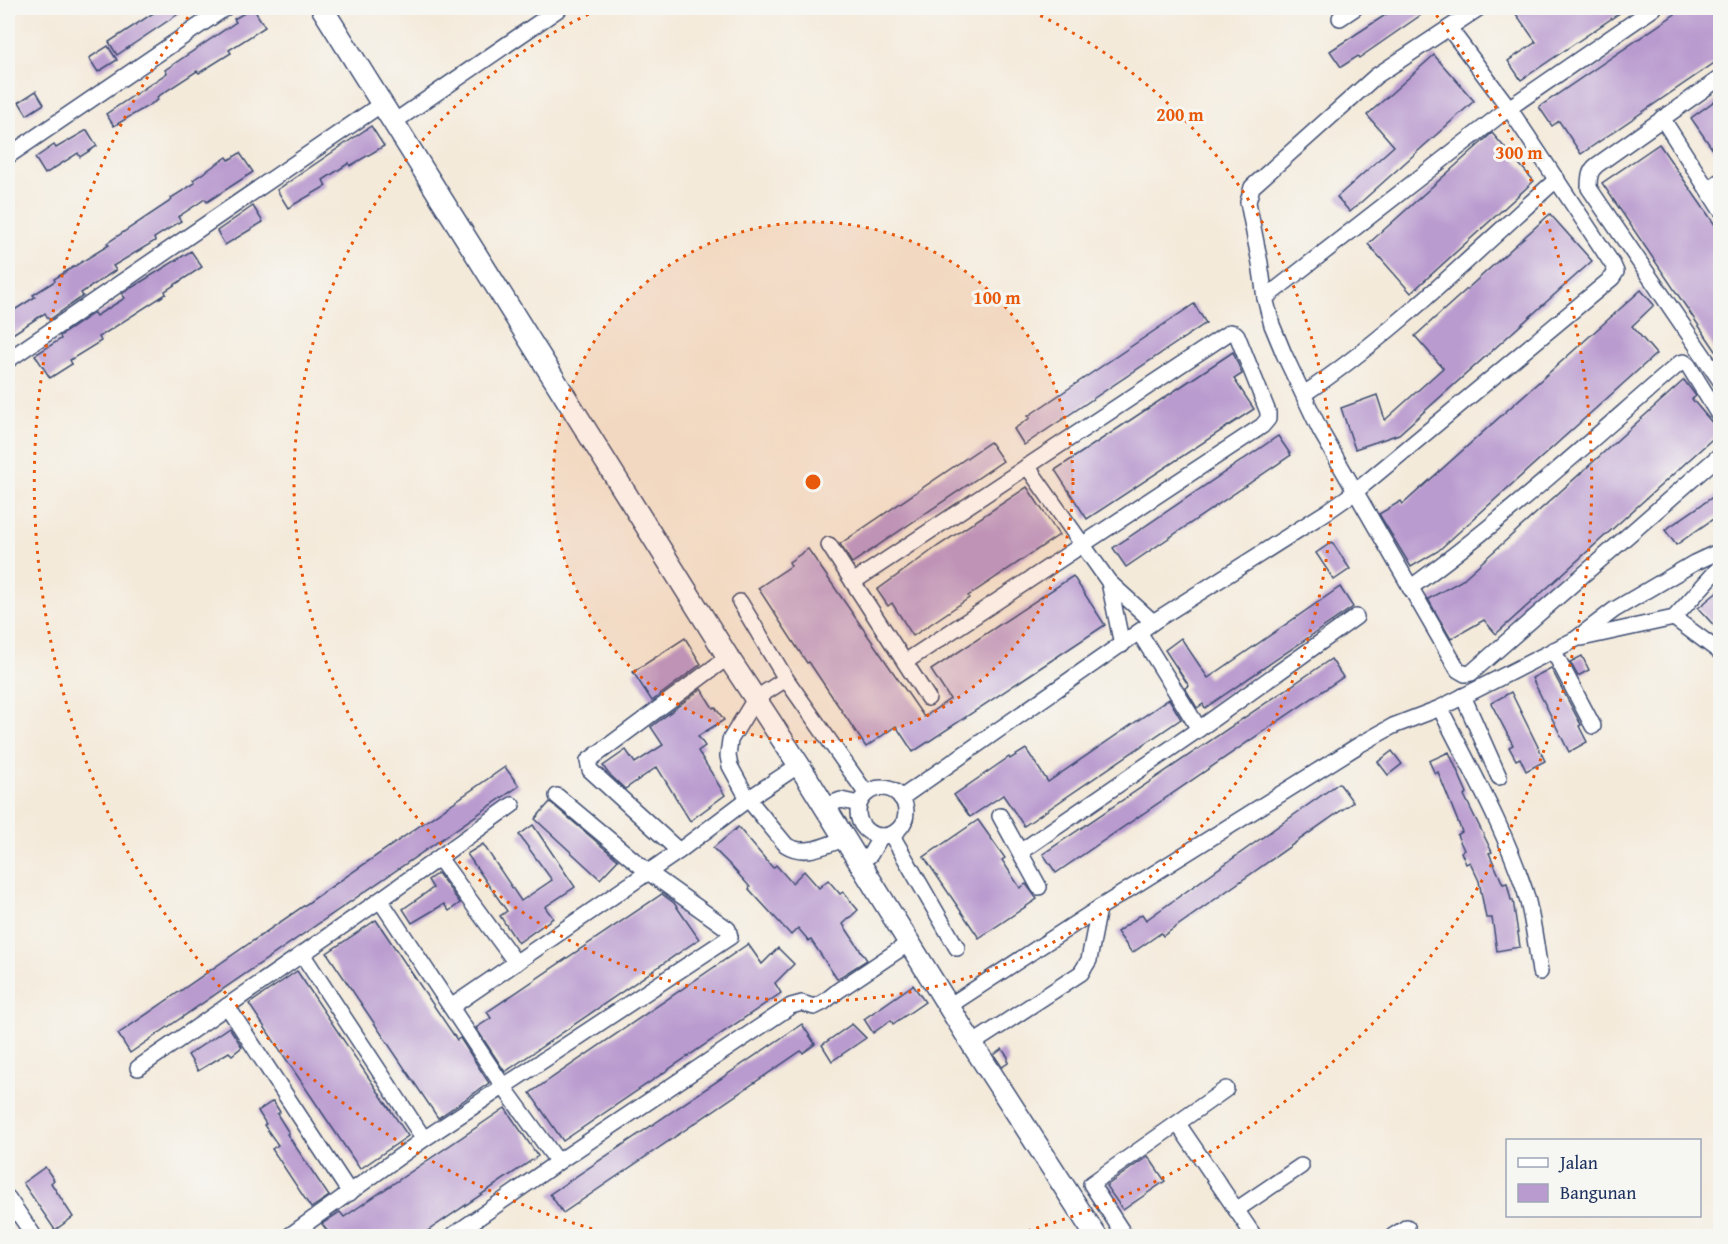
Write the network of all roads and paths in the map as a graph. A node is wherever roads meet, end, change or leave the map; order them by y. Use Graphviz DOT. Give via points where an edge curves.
graph roads {
  1 [pos="225,8"];
  2 [pos="322,8"];
  3 [pos="560,8"];
  4 [pos="1355,8"];
  5 [pos="1479,8"];
  6 [pos="1654,8"];
  7 [pos="1340,18"];
  8 [pos="1449,28"];
  9 [pos="1720,78"];
  10 [pos="1509,108"];
  11 [pos="389,113"];
  12 [pos="1662,118"];
  13 [pos="8,156"];
  14 [pos="1557,179"];
  15 [pos="1714,185"];
  16 [pos="1720,208"];
  17 [pos="1265,298"];
  18 [pos="8,360"];
  19 [pos="1720,380"];
  20 [pos="1304,394"];
  21 [pos="1720,417"];
  22 [pos="1720,455"];
  23 [pos="1027,466"];
  24 [pos="1350,496"];
  25 [pos="1082,544"];
  26 [pos="829,545"];
  27 [pos="1720,551"];
  28 [pos="1720,567"];
  29 [pos="853,582"];
  30 [pos="1109,582"];
  31 [pos="1410,588"];
  32 [pos="740,602"];
  33 [pos="1356,617"];
  34 [pos="1674,618"];
  35 [pos="1153,622"];
  36 [pos="1138,632"];
  37 [pos="1576,639"];
  38 [pos="1122,645"];
  39 [pos="1553,650"];
  40 [pos="1720,652"];
  41 [pos="728,657"];
  42 [pos="905,662"];
  43 [pos="786,679"];
  44 [pos="1463,696"];
  45 [pos="928,698"];
  46 [pos="756,699"];
  47 [pos="1440,708"];
  48 [pos="1593,726"];
  49 [pos="1199,729"];
  50 [pos="799,765"];
  51 [pos="1499,777"];
  52 [pos="557,796"];
  53 [pos="863,798"];
  54 [pos="902,798"];
  55 [pos="748,799"];
  56 [pos="512,805"];
  57 [pos="825,806"];
  58 [pos="1000,816"];
  59 [pos="886,835"];
  60 [pos="844,838"];
  61 [pos="1020,852"];
  62 [pos="676,853"];
  63 [pos="439,858"];
  64 [pos="858,862"];
  65 [pos="653,869"];
  66 [pos="1039,887"];
  67 [pos="380,900"];
  68 [pos="1099,908"];
  69 [pos="909,943"];
  70 [pos="957,948"];
  71 [pos="302,954"];
  72 [pos="516,963"];
  73 [pos="1540,972"];
  74 [pos="227,1006"];
  75 [pos="949,1006"];
  76 [pos="451,1007"];
  77 [pos="972,1044"];
  78 [pos="138,1068"];
  79 [pos="502,1086"];
  80 [pos="1226,1089"];
  81 [pos="1178,1124"];
  82 [pos="424,1139"];
  83 [pos="558,1162"];
  84 [pos="1300,1166"];
  85 [pos="1091,1184"];
  86 [pos="350,1193"];
  87 [pos="1070,1197"];
  88 [pos="8,1198"];
  89 [pos="1236,1210"];
  90 [pos="1407,1227"];
  91 [pos="34,1236"];
  92 [pos="289,1236"];
  93 [pos="452,1236"];
  94 [pos="1096,1236"];
  95 [pos="1125,1236"];
  96 [pos="1254,1236"];
  97 [pos="1393,1236"];
  1 -- 13 [label="street"];
  2 -- 11 [label="street"];
  3 -- 11 [label="street"];
  4 -- 7 [label="street"];
  5 -- 8 [label="street"];
  6 -- 10 [label="street"];
  8 -- 10 [label="street"];
  8 -- 17 [label="street" via="1376,76 1252,187 1248,202"];
  9 -- 12 [label="street"];
  10 -- 14 [label="street"];
  10 -- 17 [label="street"];
  11 -- 18 [label="street"];
  11 -- 41 [label="street"];
  12 -- 15 [label="street"];
  12 -- 19 [label="street" via="1593,168 1589,188"];
  14 -- 20 [label="street" via="1413,308"];
  14 -- 24 [label="street" via="1616,272"];
  15 -- 16 [label="street"];
  17 -- 20 [label="street" via="1272,325"];
  20 -- 24 [label="street"];
  21 -- 31 [label="street" via="1688,365 1680,363"];
  22 -- 31 [label="street" via="1471,673 1458,670"];
  23 -- 25 [label="street"];
  23 -- 25 [label="street" via="1230,332 1237,335 1268,419"];
  23 -- 29 [label="street"];
  24 -- 31 [label="street"];
  24 -- 35 [label="street"];
  25 -- 30 [label="street"];
  25 -- 42 [label="street"];
  26 -- 29 [label="street"];
  27 -- 37 [label="street" via="1614,610"];
  28 -- 34 [label="street"];
  29 -- 42 [label="street"];
  30 -- 35 [label="street"];
  30 -- 38 [label="street"];
  32 -- 43 [label="street"];
  33 -- 49 [label="street"];
  34 -- 37 [label="street"];
  34 -- 40 [label="street"];
  35 -- 36 [label="street"];
  36 -- 38 [label="street"];
  36 -- 49 [label="street"];
  37 -- 39 [label="street"];
  38 -- 54 [label="street"];
  39 -- 44 [label="street"];
  39 -- 48 [label="street"];
  41 -- 46 [label="street"];
  41 -- 62 [label="street" via="588,761 590,770"];
  42 -- 45 [label="street"];
  43 -- 46 [label="street"];
  43 -- 53 [label="street"];
  44 -- 47 [label="street"];
  44 -- 51 [label="street"];
  46 -- 50 [label="street"];
  46 -- 55 [label="street" via="729,748 730,766"];
  47 -- 68 [label="street" via="1359,745"];
  47 -- 73 [label="street" via="1497,820 1525,891"];
  49 -- 61 [label="street"];
  50 -- 55 [label="street"];
  50 -- 57 [label="street"];
  52 -- 65 [label="street"];
  53 -- 54 [label="street" via="875,789 885,788"];
  53 -- 57 [label="street"];
  53 -- 59 [label="street" via="858,815 862,825 870,833"];
  54 -- 59 [label="street" via="906,814 898,829"];
  55 -- 60 [label="street" via="786,844 799,851"];
  55 -- 62 [label="street"];
  56 -- 63 [label="street"];
  57 -- 60 [label="street"];
  58 -- 61 [label="street"];
  59 -- 64 [label="street" via="870,855"];
  59 -- 70 [label="street"];
  60 -- 64 [label="street"];
  61 -- 66 [label="street"];
  62 -- 65 [label="street"];
  63 -- 67 [label="street"];
  63 -- 72 [label="street"];
  64 -- 69 [label="street"];
  65 -- 72 [label="street"];
  65 -- 79 [label="street" via="728,929 730,937"];
  67 -- 71 [label="street"];
  67 -- 76 [label="street"];
  68 -- 75 [label="street"];
  68 -- 77 [label="street" via="1089,960 1081,974"];
  69 -- 75 [label="street"];
  69 -- 83 [label="street" via="824,1002 814,1007 802,1003 791,1006"];
  71 -- 74 [label="street"];
  71 -- 82 [label="street"];
  72 -- 76 [label="street"];
  74 -- 78 [label="street"];
  74 -- 86 [label="street"];
  75 -- 77 [label="street"];
  76 -- 79 [label="street"];
  77 -- 87 [label="street"];
  79 -- 82 [label="street"];
  79 -- 83 [label="street"];
  80 -- 81 [label="street"];
  81 -- 85 [label="street"];
  81 -- 89 [label="street"];
  82 -- 86 [label="street"];
  83 -- 93 [label="street"];
  84 -- 89 [label="street"];
  85 -- 87 [label="street"];
  85 -- 95 [label="street"];
  86 -- 92 [label="street"];
  87 -- 94 [label="street"];
  88 -- 91 [label="street"];
  89 -- 96 [label="street"];
  90 -- 97 [label="street"];
}
